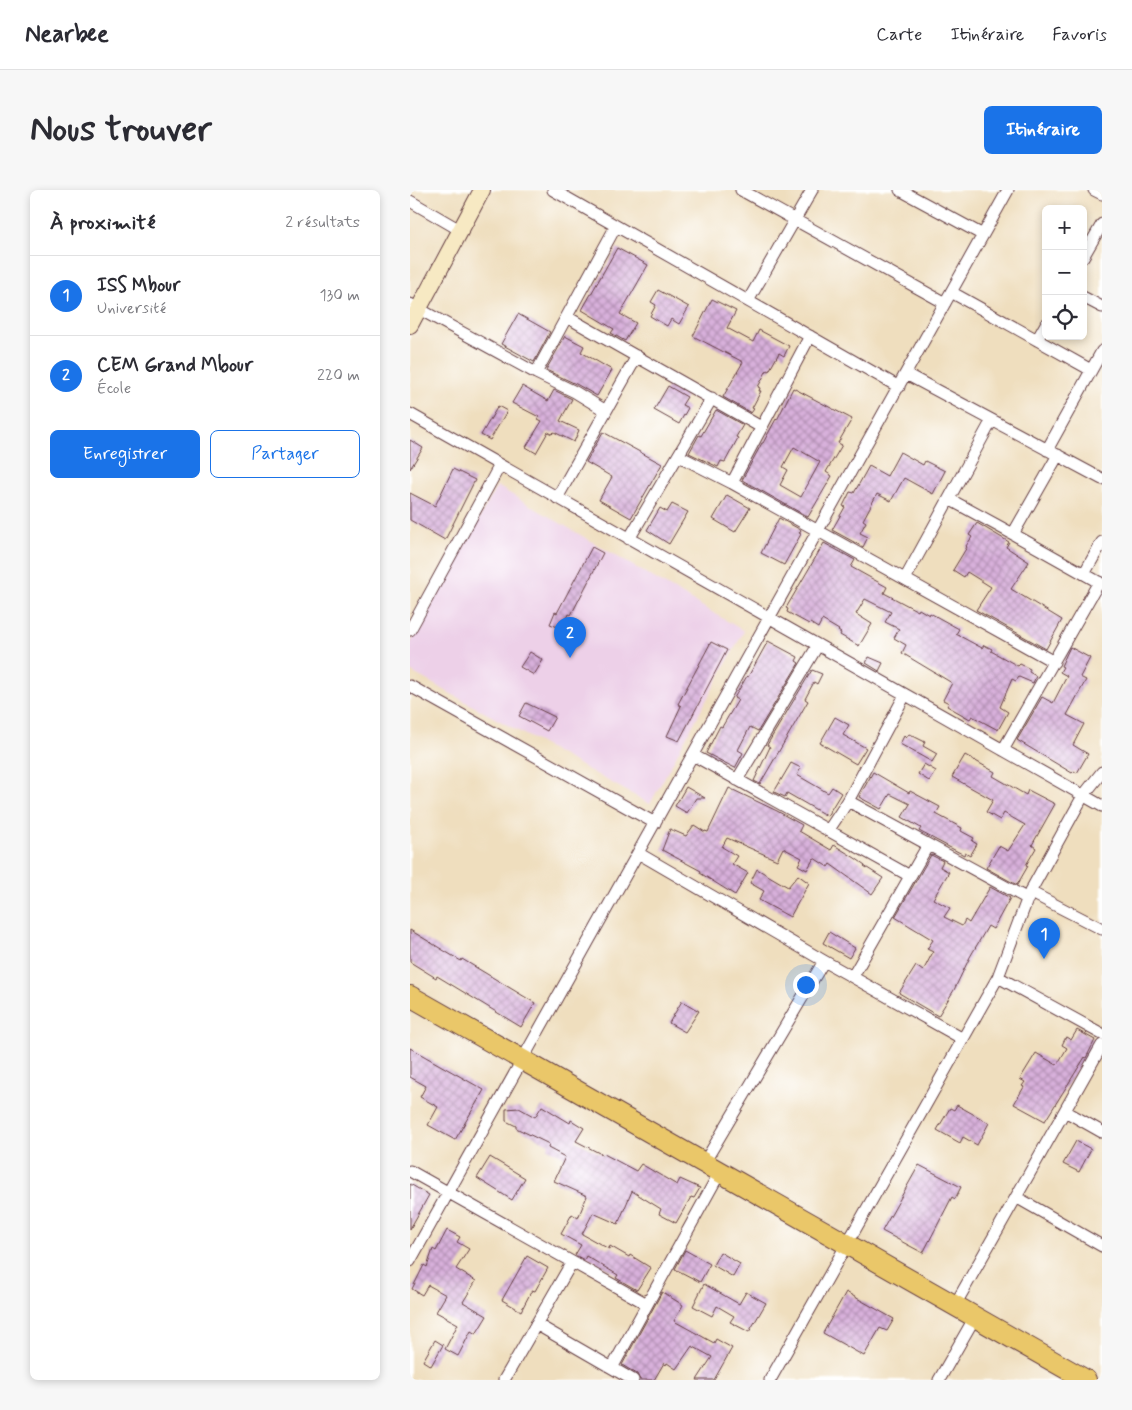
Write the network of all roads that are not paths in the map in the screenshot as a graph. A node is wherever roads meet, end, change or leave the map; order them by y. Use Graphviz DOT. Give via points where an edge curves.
graph roads {
  1 [pos="482,190"];
  2 [pos="553,190"];
  3 [pos="741,190"];
  4 [pos="812,190"];
  5 [pos="900,190"];
  6 [pos="1008,190"];
  7 [pos="1094,190"];
  8 [pos="1102,194"];
  9 [pos="410,201"];
  10 [pos="794,220"];
  11 [pos="1102,224"];
  12 [pos="616,226"];
  13 [pos="460,230"];
  14 [pos="983,235"];
  15 [pos="1087,250"];
  16 [pos="951,292"];
  17 [pos="1087,299"];
  18 [pos="748,301"];
  19 [pos="945,303"];
  20 [pos="415,306"];
  21 [pos="1102,308"];
  22 [pos="567,317"];
  23 [pos="410,325"];
  24 [pos="1042,331"];
  25 [pos="810,336"];
  26 [pos="1037,340"];
  27 [pos="1102,351"];
  28 [pos="637,356"];
  29 [pos="1091,370"];
  30 [pos="536,373"];
  31 [pos="906,374"];
  32 [pos="899,386"];
  33 [pos="712,398"];
  34 [pos="606,411"];
  35 [pos="410,414"];
  36 [pos="992,420"];
  37 [pos="762,427"];
  38 [pos="1052,452"];
  39 [pos="679,456"];
  40 [pos="500,465"];
  41 [pos="1102,479"];
  42 [pos="732,483"];
  43 [pos="557,498"];
  44 [pos="948,499"];
  45 [pos="818,531"];
  46 [pos="1013,534"];
  47 [pos="629,539"];
  48 [pos="1102,542"];
  49 [pos="1084,574"];
  50 [pos="905,579"];
  51 [pos="1100,583"];
  52 [pos="769,618"];
  53 [pos="410,630"];
  54 [pos="818,646"];
  55 [pos="1054,662"];
  56 [pos="410,686"];
  57 [pos="905,695"];
  58 [pos="1003,750"];
  59 [pos="693,755"];
  60 [pos="1102,772"];
  61 [pos="737,780"];
  62 [pos="1083,796"];
  63 [pos="848,801"];
  64 [pos="1102,806"];
  65 [pos="655,823"];
  66 [pos="828,831"];
  67 [pos="928,846"];
  68 [pos="638,853"];
  69 [pos="910,876"];
  70 [pos="1029,896"];
  71 [pos="1102,928"];
  72 [pos="824,961"];
  73 [pos="853,976"];
  74 [pos="998,977"];
  75 [pos="410,996"];
  76 [pos="1102,1034"];
  77 [pos="963,1039"];
  78 [pos="1102,1045"];
  79 [pos="523,1060"];
  80 [pos="1065,1111"];
  81 [pos="1102,1132"];
  82 [pos="712,1167"];
  83 [pos="410,1172"];
  84 [pos="448,1193"];
  85 [pos="1016,1197"];
  86 [pos="847,1244"];
  87 [pos="1102,1246"];
  88 [pos="410,1262"];
  89 [pos="572,1262"];
  90 [pos="647,1304"];
  91 [pos="955,1305"];
  92 [pos="975,1317"];
  93 [pos="536,1324"];
  94 [pos="612,1368"];
  95 [pos="504,1380"];
  96 [pos="633,1380"];
  97 [pos="770,1380"];
  98 [pos="939,1380"];
  99 [pos="1086,1380"];
  1 -- 13 [label="main road"];
  2 -- 12 [label="street"];
  3 -- 10 [label="street"];
  4 -- 10 [label="street"];
  5 -- 14 [label="street"];
  6 -- 14 [label="street"];
  7 -- 8 [label="street"];
  9 -- 13 [label="street"];
  10 -- 18 [label="street"];
  10 -- 19 [label="street"];
  11 -- 15 [label="street"];
  12 -- 18 [label="street"];
  12 -- 22 [label="street"];
  13 -- 20 [label="main road"];
  14 -- 16 [label="street"];
  16 -- 19 [label="street"];
  16 -- 26 [label="street"];
  17 -- 21 [label="street"];
  18 -- 25 [label="street"];
  19 -- 31 [label="street"];
  20 -- 23 [label="main road"];
  20 -- 30 [label="street"];
  22 -- 28 [label="street"];
  22 -- 30 [label="street"];
  24 -- 26 [label="street"];
  25 -- 32 [label="street"];
  25 -- 37 [label="street"];
  26 -- 29 [label="street"];
  27 -- 29 [label="street"];
  28 -- 33 [label="street"];
  28 -- 34 [label="street"];
  29 -- 38 [label="street"];
  30 -- 34 [label="street"];
  31 -- 32 [label="street"];
  31 -- 36 [label="street"];
  32 -- 45 [label="street"];
  33 -- 37 [label="street"];
  33 -- 39 [label="street"];
  34 -- 43 [label="street"];
  35 -- 40 [label="street"];
  36 -- 38 [label="street"];
  36 -- 44 [label="street"];
  37 -- 42 [label="street"];
  38 -- 41 [label="street"];
  38 -- 46 [label="street"];
  39 -- 42 [label="street"];
  39 -- 47 [label="street"];
  40 -- 43 [label="street"];
  40 -- 53 [label="street"];
  42 -- 45 [label="street"];
  43 -- 47 [label="street"];
  44 -- 46 [label="street"];
  44 -- 50 [label="street"];
  45 -- 50 [label="street"];
  45 -- 52 [label="street"];
  46 -- 49 [label="street"];
  47 -- 52 [label="street"];
  48 -- 49 [label="street"];
  49 -- 51 [label="street"];
  50 -- 55 [label="street"];
  51 -- 55 [label="street"];
  52 -- 54 [label="street"];
  52 -- 59 [label="street"];
  54 -- 57 [label="street"];
  54 -- 61 [label="street"];
  55 -- 58 [label="street"];
  56 -- 65 [label="street"];
  57 -- 58 [label="street"];
  57 -- 63 [label="street"];
  58 -- 62 [label="street"];
  59 -- 61 [label="street"];
  59 -- 65 [label="street"];
  60 -- 62 [label="street"];
  61 -- 66 [label="street"];
  62 -- 64 [label="street"];
  62 -- 70 [label="street"];
  63 -- 66 [label="street"];
  63 -- 67 [label="street"];
  65 -- 68 [label="street"];
  66 -- 69 [label="street"];
  67 -- 69 [label="street"];
  67 -- 70 [label="street"];
  68 -- 72 [label="street"];
  68 -- 79 [label="street"];
  69 -- 73 [label="street"];
  70 -- 71 [label="street"];
  70 -- 74 [label="street"];
  72 -- 73 [label="street"];
  72 -- 82 [label="street"];
  73 -- 77 [label="street"];
  74 -- 76 [label="street"];
  74 -- 77 [label="street"];
  75 -- 79 [label="highway"];
  77 -- 86 [label="street"];
  78 -- 80 [label="street"];
  79 -- 82 [label="highway"];
  79 -- 84 [label="street"];
  80 -- 81 [label="street"];
  80 -- 85 [label="street"];
  82 -- 86 [label="highway"];
  82 -- 90 [label="street"];
  83 -- 84 [label="street"];
  84 -- 88 [label="street"];
  84 -- 89 [label="street"];
  85 -- 87 [label="street"];
  85 -- 91 [label="street"];
  86 -- 91 [label="highway"];
  86 -- 97 [label="street"];
  89 -- 90 [label="street"];
  89 -- 93 [label="street"];
  90 -- 94 [label="street"];
  91 -- 92 [label="highway"];
  92 -- 98 [label="street"];
  92 -- 99 [label="highway"];
  93 -- 94 [label="street"];
  93 -- 95 [label="street"];
  94 -- 96 [label="street"];
}
